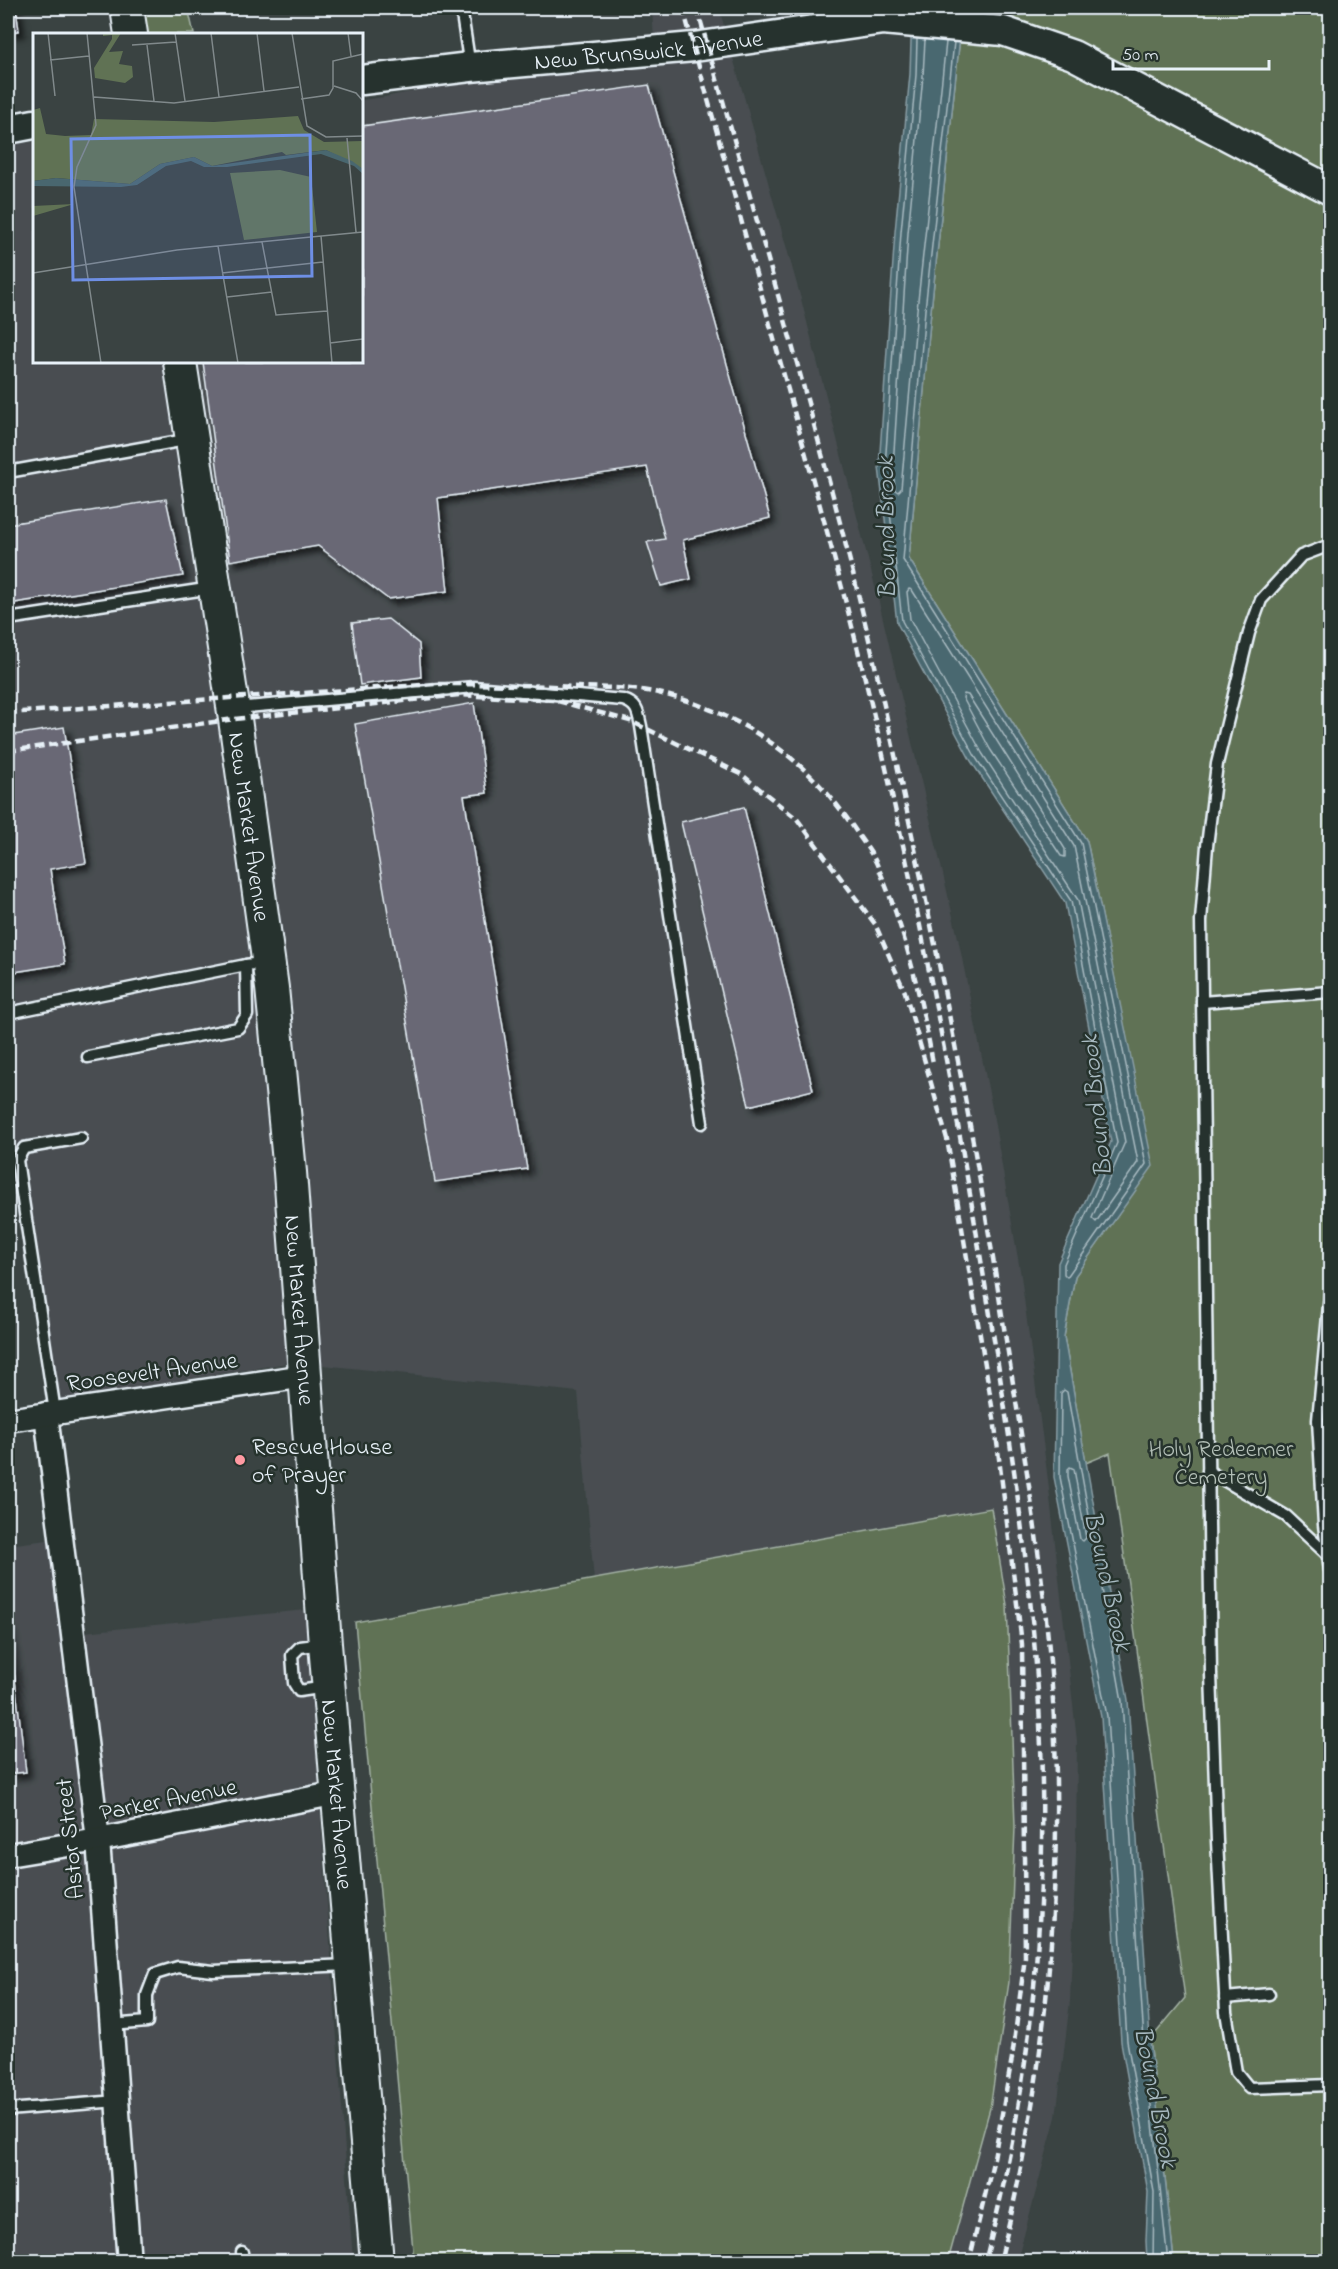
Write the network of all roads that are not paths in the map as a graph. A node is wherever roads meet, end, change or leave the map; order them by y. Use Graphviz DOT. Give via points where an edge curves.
graph roads {
  1 [pos="127,8"];
  2 [pos="461,8"];
  3 [pos="884,14"];
  4 [pos="828,18"];
  5 [pos="131,33"];
  6 [pos="470,67"];
  7 [pos="363,80"];
  8 [pos="33,124"];
  9 [pos="8,129"];
  10 [pos="1330,190"];
  11 [pos="180,363"];
  12 [pos="191,439"];
  13 [pos="8,472"];
  14 [pos="1330,545"];
  15 [pos="215,588"];
  16 [pos="8,619"];
  17 [pos="233,708"];
  18 [pos="257,963"];
  19 [pos="1330,992"];
  20 [pos="1202,1002"];
  21 [pos="8,1013"];
  22 [pos="88,1057"];
  23 [pos="702,1123"];
  24 [pos="81,1138"];
  25 [pos="1330,1295"];
  26 [pos="305,1376"];
  27 [pos="50,1413"];
  28 [pos="8,1420"];
  29 [pos="1208,1471"];
  30 [pos="1328,1555"];
  31 [pos="1330,1570"];
  32 [pos="338,1793"];
  33 [pos="98,1840"];
  34 [pos="8,1856"];
  35 [pos="352,1965"];
  36 [pos="1269,1994"];
  37 [pos="1225,1998"];
  38 [pos="111,2025"];
  39 [pos="1330,2085"];
  40 [pos="117,2101"];
  41 [pos="8,2110"];
  42 [pos="129,2262"];
  43 [pos="377,2262"];
  1 -- 5 [label="main road"];
  2 -- 6 [label="lane"];
  3 -- 4 [label="street, New Brunswick Avenue"];
  3 -- 10 [label="street, New Brunswick Avenue" via="1004,31 1073,55"];
  4 -- 6 [label="street, New Brunswick Avenue" via="694,47"];
  6 -- 7 [label="street, New Brunswick Avenue"];
  8 -- 9 [label="street"];
  11 -- 12 [label="main road, New Market Avenue"];
  12 -- 13 [label="lane"];
  12 -- 15 [label="main road, New Market Avenue"];
  14 -- 20 [label="lane" via="1302,556 1261,600 1249,633 1215,776 1201,921"];
  15 -- 16 [label="lane"];
  15 -- 17 [label="main road, New Market Avenue"];
  17 -- 18 [label="main road, New Market Avenue"];
  17 -- 23 [label="lane" via="474,687 634,704 641,726"];
  18 -- 21 [label="lane"];
  18 -- 22 [label="lane" via="247,1015 238,1028"];
  18 -- 26 [label="main road, New Market Avenue" via="290,1172"];
  19 -- 20 [label="lane"];
  20 -- 29 [label="lane"];
  24 -- 27 [label="lane" via="24,1148 17,1160"];
  25 -- 30 [label="lane" via="1318,1420"];
  26 -- 27 [label="street, Roosevelt Avenue"];
  26 -- 32 [label="main road, New Market Avenue"];
  27 -- 28 [label="street, Roosevelt Avenue"];
  27 -- 33 [label="street, Astor Street"];
  29 -- 30 [label="lane" via="1286,1516"];
  29 -- 37 [label="lane" via="1213,1745"];
  30 -- 31 [label="lane"];
  32 -- 33 [label="street, Parker Avenue"];
  32 -- 35 [label="main road, New Market Avenue"];
  33 -- 34 [label="street, Parker Avenue"];
  33 -- 38 [label="street, Astor Street"];
  35 -- 38 [label="lane" via="213,1971 178,1967 155,1974 147,1995 147,2022"];
  35 -- 43 [label="main road, New Market Avenue"];
  36 -- 37 [label="lane"];
  37 -- 39 [label="lane" via="1236,2072 1249,2088"];
  38 -- 40 [label="street, Astor Street"];
  40 -- 41 [label="lane"];
  40 -- 42 [label="street, Astor Street"];
}
